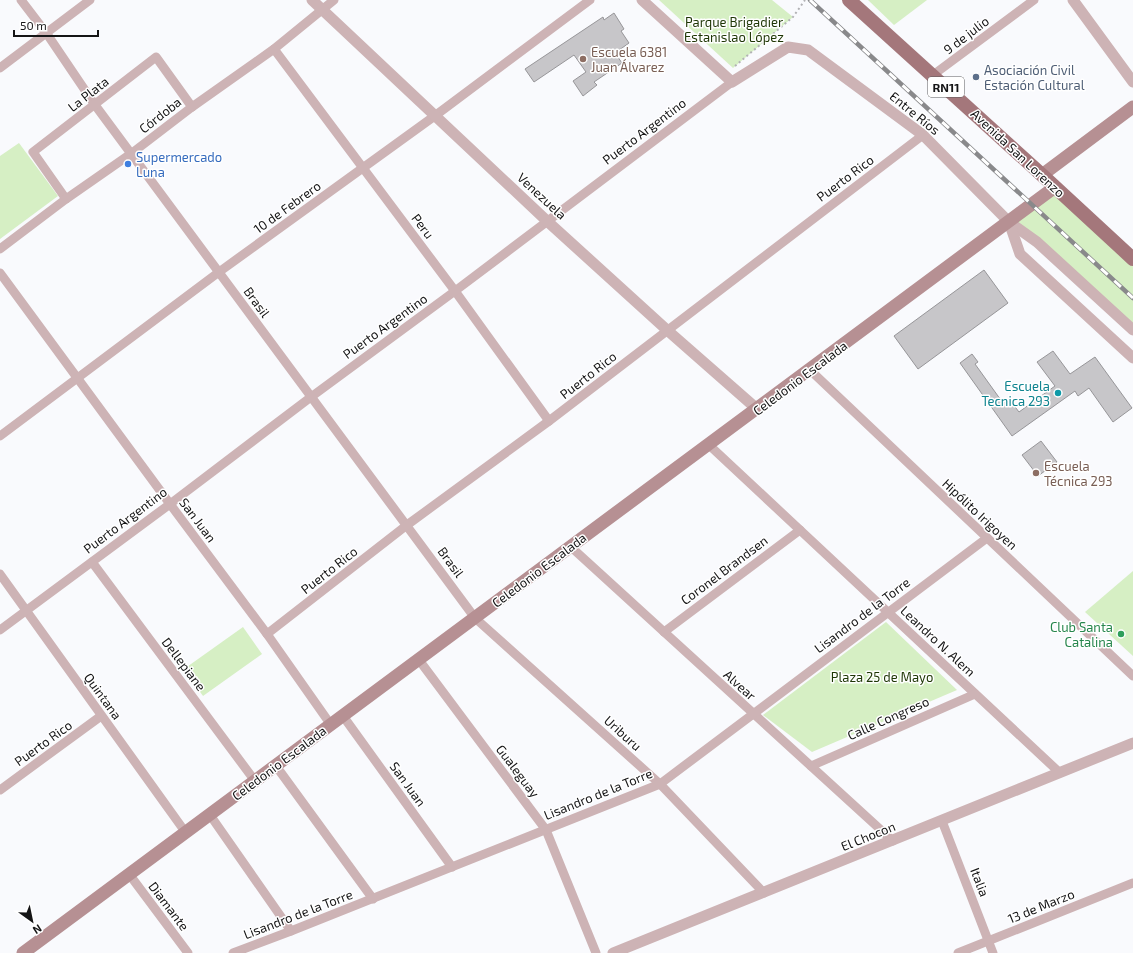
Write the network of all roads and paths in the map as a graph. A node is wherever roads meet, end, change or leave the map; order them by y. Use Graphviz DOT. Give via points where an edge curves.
graph roads {
  1 [pos="21,0"];
  2 [pos="90,0"];
  3 [pos="312,0"];
  4 [pos="334,0"];
  5 [pos="590,0"];
  6 [pos="642,0"];
  7 [pos="805,0"];
  8 [pos="849,0"];
  9 [pos="1034,0"];
  10 [pos="1073,0"];
  11 [pos="322,9"];
  12 [pos="47,34"];
  13 [pos="788,47"];
  14 [pos="274,49"];
  15 [pos="0,68"];
  16 [pos="718,69"];
  17 [pos="933,76"];
  18 [pos="732,82"];
  19 [pos="1133,82"];
  20 [pos="96,105"];
  21 [pos="192,107"];
  22 [pos="1133,107"];
  23 [pos="436,115"];
  24 [pos="923,135"];
  25 [pos="132,153"];
  26 [pos="363,168"];
  27 [pos="1042,175"];
  28 [pos="1055,187"];
  29 [pos="66,199"];
  30 [pos="548,221"];
  31 [pos="1009,222"];
  32 [pos="0,249"];
  33 [pos="1133,259"];
  34 [pos="219,272"];
  35 [pos="0,273"];
  36 [pos="455,291"];
  37 [pos="667,330"];
  38 [pos="1133,330"];
  39 [pos="1133,358"];
  40 [pos="810,370"];
  41 [pos="77,378"];
  42 [pos="311,397"];
  43 [pos="757,409"];
  44 [pos="549,421"];
  45 [pos="0,436"];
  46 [pos="709,445"];
  47 [pos="170,504"];
  48 [pos="407,525"];
  49 [pos="800,530"];
  50 [pos="987,538"];
  51 [pos="570,547"];
  52 [pos="92,562"];
  53 [pos="0,574"];
  54 [pos="26,611"];
  55 [pos="888,612"];
  56 [pos="475,618"];
  57 [pos="0,630"];
  58 [pos="664,632"];
  59 [pos="267,634"];
  60 [pos="418,660"];
  61 [pos="1133,676"];
  62 [pos="975,694"];
  63 [pos="753,714"];
  64 [pos="101,716"];
  65 [pos="343,716"];
  66 [pos="331,725"];
  67 [pos="1133,743"];
  68 [pos="276,766"];
  69 [pos="810,766"];
  70 [pos="1060,774"];
  71 [pos="255,781"];
  72 [pos="660,784"];
  73 [pos="0,790"];
  74 [pos="210,815"];
  75 [pos="942,821"];
  76 [pos="546,830"];
  77 [pos="186,832"];
  78 [pos="893,841"];
  79 [pos="452,867"];
  80 [pos="129,874"];
  81 [pos="1133,883"];
  82 [pos="764,893"];
  83 [pos="373,899"];
  84 [pos="292,931"];
  85 [pos="989,941"];
  86 [pos="23,953"];
  87 [pos="188,953"];
  88 [pos="233,953"];
  89 [pos="596,953"];
  90 [pos="613,953"];
  91 [pos="958,953"];
  92 [pos="993,953"];
  1 -- 12 [label="street, Brasil"];
  2 -- 12 [label="street"];
  3 -- 11 [label="street, Venezuela"];
  4 -- 11 [label="street, Córdoba"];
  5 -- 23 [label="street, 10 de Febrero"];
  6 -- 16 [label="street"];
  7 -- 16 [label="path" via="793,17 733,68"];
  8 -- 17 [label="main road, Avenida San Lorenzo / RN11"];
  9 -- 17 [label="street, 9 de julio"];
  10 -- 19 [label="street"];
  11 -- 14 [label="street, Córdoba"];
  11 -- 23 [label="street, Venezuela"];
  12 -- 15 [label="street"];
  12 -- 20 [label="street, Brasil"];
  13 -- 18 [label="street, Puerto Argentino"];
  13 -- 24 [label="street, Entre Ríos" via="808,50"];
  14 -- 21 [label="street, Córdoba"];
  14 -- 26 [label="street, Peru"];
  16 -- 18 [label="street"];
  17 -- 27 [label="main road, Avenida San Lorenzo / RN11"];
  18 -- 30 [label="street, Puerto Argentino"];
  20 -- 21 [label="street, La Plata" via="156,57"];
  20 -- 25 [label="street, Brasil"];
  20 -- 29 [label="street, La Plata" via="32,152"];
  21 -- 25 [label="street, Córdoba"];
  22 -- 27 [label="main road"];
  23 -- 26 [label="street, 10 de Febrero"];
  23 -- 30 [label="street, Venezuela"];
  24 -- 31 [label="street, Entre Ríos"];
  24 -- 37 [label="street, Puerto Rico"];
  25 -- 29 [label="street, Córdoba"];
  25 -- 34 [label="street, Brasil"];
  26 -- 34 [label="street, 10 de Febrero"];
  26 -- 36 [label="street, Peru"];
  27 -- 28 [label="main road, Avenida San Lorenzo / RN11"];
  28 -- 31 [label="main road, Celedonio Escalada"];
  28 -- 33 [label="main road, Avenida San Lorenzo / RN11"];
  29 -- 32 [label="street, Córdoba"];
  30 -- 36 [label="street, Puerto Argentino"];
  30 -- 37 [label="street, Venezuela"];
  31 -- 38 [label="street, Entre Ríos" via="1037,242"];
  31 -- 39 [label="street, Entre Ríos" via="1020,254"];
  31 -- 40 [label="main road, Celedonio Escalada"];
  34 -- 41 [label="street, 10 de Febrero"];
  34 -- 42 [label="street, Brasil"];
  35 -- 41 [label="street, San Juan"];
  36 -- 42 [label="street, Puerto Argentino"];
  36 -- 44 [label="street, Peru"];
  37 -- 43 [label="street, Venezuela"];
  37 -- 44 [label="street, Puerto Rico"];
  40 -- 43 [label="main road, Celedonio Escalada"];
  40 -- 50 [label="street, Hipólito Irigoyen"];
  41 -- 45 [label="street, 10 de Febrero"];
  41 -- 47 [label="street, San Juan"];
  42 -- 47 [label="street, Puerto Argentino"];
  42 -- 48 [label="street, Brasil"];
  43 -- 46 [label="main road, Celedonio Escalada"];
  44 -- 48 [label="street, Puerto Rico"];
  46 -- 49 [label="street, Leandro N. Alem"];
  46 -- 51 [label="main road, Celedonio Escalada"];
  47 -- 52 [label="street, Puerto Argentino"];
  47 -- 59 [label="street, San Juan"];
  48 -- 56 [label="street, Brasil"];
  48 -- 59 [label="street, Puerto Rico"];
  49 -- 55 [label="street, Leandro N. Alem"];
  49 -- 58 [label="street, Coronel Brandsen"];
  50 -- 55 [label="street, Lisandro de la Torre"];
  50 -- 61 [label="street, Hipólito Irigoyen"];
  51 -- 56 [label="main road, Celedonio Escalada"];
  51 -- 58 [label="street, Alvear"];
  52 -- 54 [label="street, Puerto Argentino"];
  52 -- 71 [label="street, Dellepiane"];
  53 -- 54 [label="street, Quintana"];
  54 -- 57 [label="street, Puerto Argentino"];
  54 -- 64 [label="street, Quintana"];
  55 -- 62 [label="street, Leandro N. Alem"];
  55 -- 63 [label="street, Lisandro de la Torre"];
  56 -- 60 [label="main road, Celedonio Escalada"];
  56 -- 72 [label="street, Uriburu"];
  58 -- 63 [label="street, Alvear"];
  59 -- 66 [label="street, San Juan"];
  60 -- 65 [label="main road, Celedonio Escalada"];
  60 -- 76 [label="street, Gualeguay"];
  62 -- 69 [label="street, Calle Congreso"];
  62 -- 70 [label="street, Leandro N. Alem"];
  63 -- 69 [label="street, Alvear"];
  63 -- 72 [label="street, Lisandro de la Torre"];
  64 -- 73 [label="street, Puerto Rico"];
  64 -- 77 [label="street, Quintana"];
  65 -- 66 [label="main road, Celedonio Escalada"];
  65 -- 79 [label="street, San Juan"];
  66 -- 68 [label="main road, Celedonio Escalada"];
  67 -- 70 [label="street, El Chocon"];
  68 -- 71 [label="main road, Celedonio Escalada"];
  68 -- 83 [label="street"];
  69 -- 78 [label="street, Alvear"];
  70 -- 75 [label="street, El Chocon"];
  71 -- 74 [label="main road, Celedonio Escalada"];
  72 -- 76 [label="street, Lisandro de la Torre"];
  72 -- 82 [label="street, Uriburu"];
  74 -- 77 [label="main road, Celedonio Escalada"];
  74 -- 84 [label="street"];
  75 -- 78 [label="street, El Chocon"];
  75 -- 85 [label="street, Italia"];
  76 -- 79 [label="street, Lisandro de la Torre"];
  76 -- 89 [label="street, Gualeguay"];
  77 -- 80 [label="main road, Celedonio Escalada"];
  78 -- 82 [label="street, El Chocon"];
  79 -- 83 [label="street, Lisandro de la Torre"];
  80 -- 86 [label="main road, Celedonio Escalada"];
  80 -- 87 [label="street, Diamante"];
  81 -- 85 [label="street, 13 de Marzo"];
  82 -- 90 [label="street, El Chocon"];
  83 -- 84 [label="street, Lisandro de la Torre"];
  84 -- 88 [label="street, Lisandro de la Torre"];
  85 -- 91 [label="street, 13 de Marzo"];
  85 -- 92 [label="street, Italia"];
}
